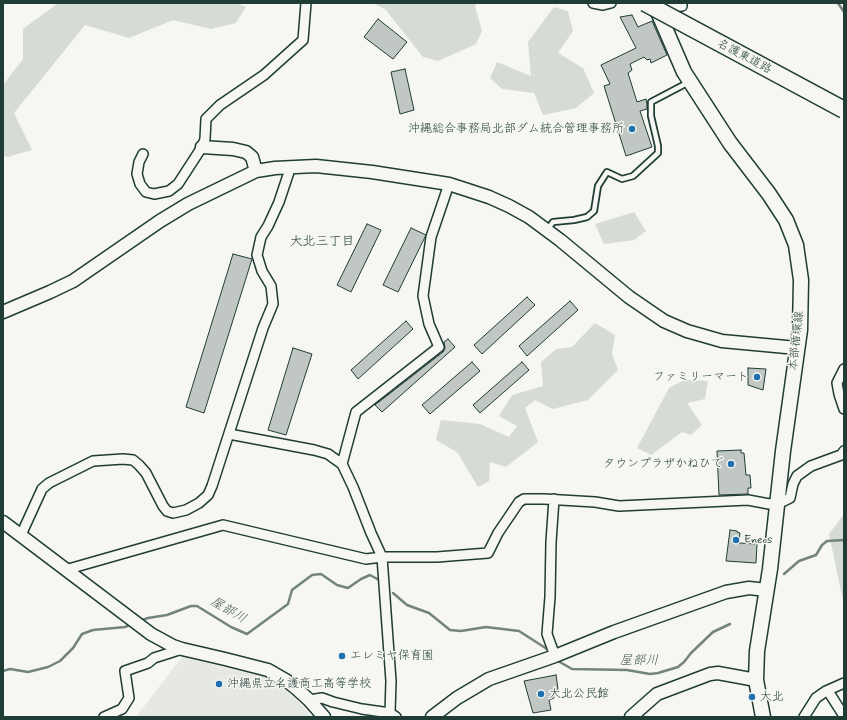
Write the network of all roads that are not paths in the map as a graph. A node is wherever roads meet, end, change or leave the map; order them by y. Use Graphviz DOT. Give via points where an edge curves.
graph roads {
  1 [pos="306,3"];
  2 [pos="593,3"];
  3 [pos="611,3"];
  4 [pos="682,3"];
  5 [pos="652,5"];
  6 [pos="690,81"];
  7 [pos="844,110"];
  8 [pos="202,148"];
  9 [pos="143,154"];
  10 [pos="291,166"];
  11 [pos="256,171"];
  12 [pos="449,184"];
  13 [pos="547,230"];
  14 [pos="3,312"];
  15 [pos="797,348"];
  16 [pos="844,369"];
  17 [pos="844,409"];
  18 [pos="229,434"];
  19 [pos="844,451"];
  20 [pos="342,464"];
  21 [pos="554,499"];
  22 [pos="777,501"];
  23 [pos="3,522"];
  24 [pos="21,536"];
  25 [pos="382,557"];
  26 [pos="65,570"];
  27 [pos="767,590"];
  28 [pos="182,649"];
  29 [pos="555,656"];
  30 [pos="756,680"];
  31 [pos="844,684"];
  32 [pos="828,690"];
  33 [pos="309,700"];
  34 [pos="393,715"];
  35 [pos="844,716"];
  36 [pos="104,717"];
  37 [pos="324,717"];
  38 [pos="432,717"];
  39 [pos="631,717"];
  40 [pos="763,717"];
  41 [pos="804,717"];
  1 -- 8 [label="street" via="303,40 264,75 220,105 206,119"];
  2 -- 3 [label="street" via="603,6"];
  4 -- 5 [label="street" via="682,6"];
  5 -- 6 [label="main road, 本部循環線"];
  5 -- 7 [label="highway, 名護東道路, bridge"];
  6 -- 13 [label="lane" via="651,102 658,153 633,176 622,179 607,172 598,186 594,211 587,217 552,222"];
  6 -- 15 [label="main road, 本部循環線" via="730,143 786,220 796,245 801,280"];
  8 -- 9 [label="street" via="178,184 169,191 154,194 146,192 137,174"];
  8 -- 11 [label="street" via="246,152 252,157"];
  10 -- 11 [label="street"];
  10 -- 12 [label="street" via="365,171"];
  10 -- 18 [label="street" via="279,202 261,237 257,255 262,271 271,286 273,304"];
  11 -- 14 [label="street" via="188,204 73,281"];
  12 -- 13 [label="street" via="509,206"];
  12 -- 20 [label="street" via="431,237 423,296 429,324 439,347 356,412"];
  13 -- 15 [label="street" via="629,297 664,321 687,331 722,340"];
  15 -- 22 [label="main road, 本部循環線"];
  16 -- 17 [label="street" via="837,383"];
  18 -- 20 [label="street" via="314,450 328,454"];
  18 -- 24 [label="street" via="208,495 186,510 173,513 167,511 146,473 132,460 94,461 42,489"];
  19 -- 22 [label="street" via="841,456 811,466 797,476 790,498"];
  20 -- 25 [label="street"];
  21 -- 22 [label="street" via="619,506 748,500 769,504"];
  21 -- 25 [label="street" via="524,499 519,502 488,553 437,557"];
  21 -- 29 [label="street" via="547,634"];
  22 -- 27 [label="main road, 本部循環線"];
  23 -- 24 [label="street"];
  24 -- 26 [label="street"];
  25 -- 26 [label="street" via="366,559 223,526"];
  25 -- 34 [label="street"];
  26 -- 28 [label="street" via="163,641"];
  27 -- 29 [label="street" via="749,588 726,592"];
  27 -- 30 [label="main road, 本部循環線" via="757,652"];
  28 -- 33 [label="street" via="268,670 287,681"];
  28 -- 36 [label="street" via="124,671 129,698 122,709"];
  29 -- 38 [label="street" via="489,679"];
  30 -- 39 [label="street" via="718,673 710,674 657,694"];
  30 -- 40 [label="main road, 本部循環線"];
  31 -- 32 [label="street"];
  32 -- 35 [label="street"];
  32 -- 41 [label="street" via="816,698"];
  33 -- 34 [label="street" via="322,698"];
  33 -- 37 [label="street"];
}
